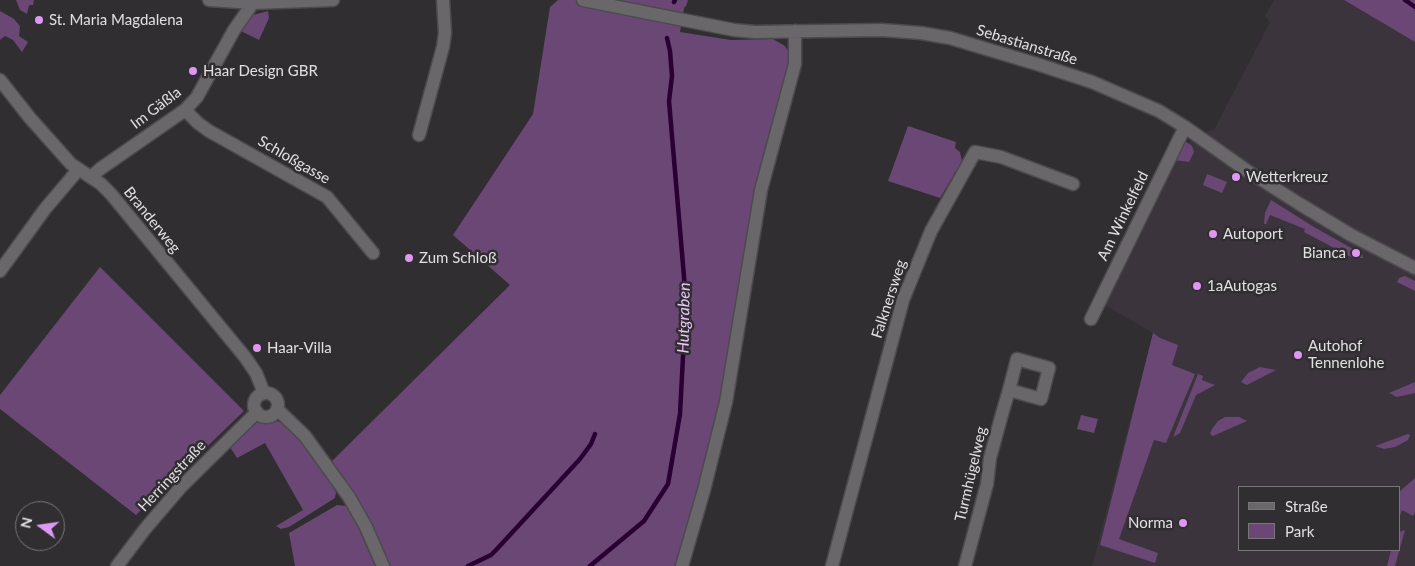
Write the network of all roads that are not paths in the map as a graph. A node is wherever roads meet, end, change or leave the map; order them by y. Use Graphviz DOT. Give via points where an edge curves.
graph roads {
  1 [pos="209,0"];
  2 [pos="333,0"];
  3 [pos="443,0"];
  4 [pos="583,0"];
  5 [pos="254,2"];
  6 [pos="795,31"];
  7 [pos="0,80"];
  8 [pos="185,110"];
  9 [pos="1185,127"];
  10 [pos="419,135"];
  11 [pos="78,170"];
  12 [pos="91,177"];
  13 [pos="1073,184"];
  14 [pos="373,253"];
  15 [pos="1415,268"];
  16 [pos="0,271"];
  17 [pos="1091,319"];
  18 [pos="1009,390"];
  19 [pos="264,393"];
  20 [pos="277,409"];
  21 [pos="257,412"];
  22 [pos="117,566"];
  23 [pos="383,566"];
  24 [pos="682,566"];
  25 [pos="832,566"];
  26 [pos="965,566"];
  1 -- 5 [label="street"];
  2 -- 5 [label="street"];
  3 -- 10 [label="street" via="443,47"];
  4 -- 6 [label="street, Sebastianstraße" via="734,30"];
  5 -- 8 [label="street, Im Gäßla" via="234,30 197,97"];
  6 -- 9 [label="street, Sebastianstraße" via="881,30 950,38 1092,82 1159,111"];
  6 -- 24 [label="street" via="796,64 761,190 724,410"];
  7 -- 11 [label="street, Branderweg"];
  8 -- 12 [label="street, Im Gäßla"];
  8 -- 14 [label="street, Schloßgasse" via="209,131 327,197"];
  9 -- 15 [label="street, Sebastianstraße" via="1298,203"];
  9 -- 17 [label="street, Am Winkelfeld"];
  11 -- 12 [label="street, Branderweg"];
  11 -- 16 [label="street"];
  12 -- 19 [label="street, Branderweg" via="111,194 245,357"];
  13 -- 25 [label="street, Falknersweg" via="975,152 931,231 906,292"];
  18 -- 26 [label="street, Turmhügelweg"];
  19 -- 20 [label="street, Branderweg" via="274,396"];
  19 -- 21 [label="street" via="255,400"];
  20 -- 21 [label="street" via="266,416"];
  20 -- 23 [label="street, Branderweg" via="305,436 349,497"];
  21 -- 22 [label="street, Herringstraße" via="180,488"];
}
